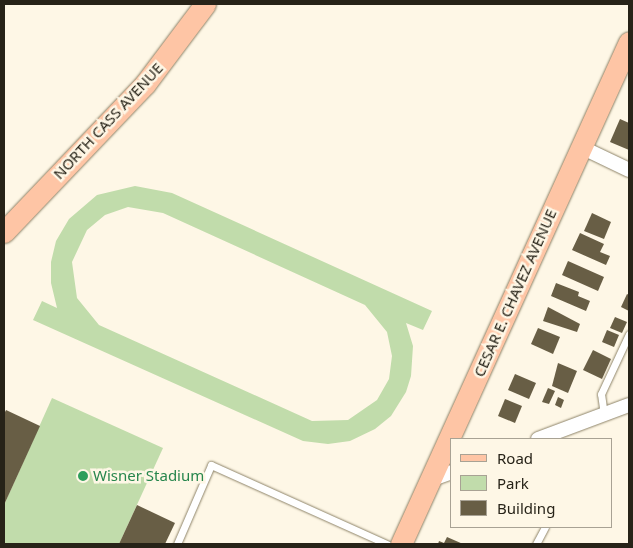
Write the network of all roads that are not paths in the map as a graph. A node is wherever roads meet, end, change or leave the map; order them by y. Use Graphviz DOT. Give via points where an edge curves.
graph roads {
  1 [pos="205,4"];
  2 [pos="629,42"];
  3 [pos="581,147"];
  4 [pos="629,170"];
  5 [pos="4,232"];
  6 [pos="629,334"];
  7 [pos="629,405"];
  8 [pos="604,415"];
  9 [pos="541,438"];
  10 [pos="450,473"];
  11 [pos="430,480"];
  12 [pos="544,528"];
  13 [pos="177,544"];
  14 [pos="386,544"];
  15 [pos="401,544"];
  16 [pos="536,544"];
  1 -- 5 [label="main road, NORTH CASS AVENUE" via="145,84"];
  2 -- 3 [label="main road, CESAR E. CHAVEZ AVENUE"];
  3 -- 4 [label="street"];
  3 -- 11 [label="main road, CESAR E. CHAVEZ AVENUE"];
  6 -- 8 [label="lane" via="601,394"];
  7 -- 8 [label="street"];
  8 -- 9 [label="street"];
  10 -- 11 [label="street"];
  11 -- 15 [label="main road, CESAR E. CHAVEZ AVENUE"];
  12 -- 16 [label="lane"];
  13 -- 14 [label="lane" via="211,465"];
}
